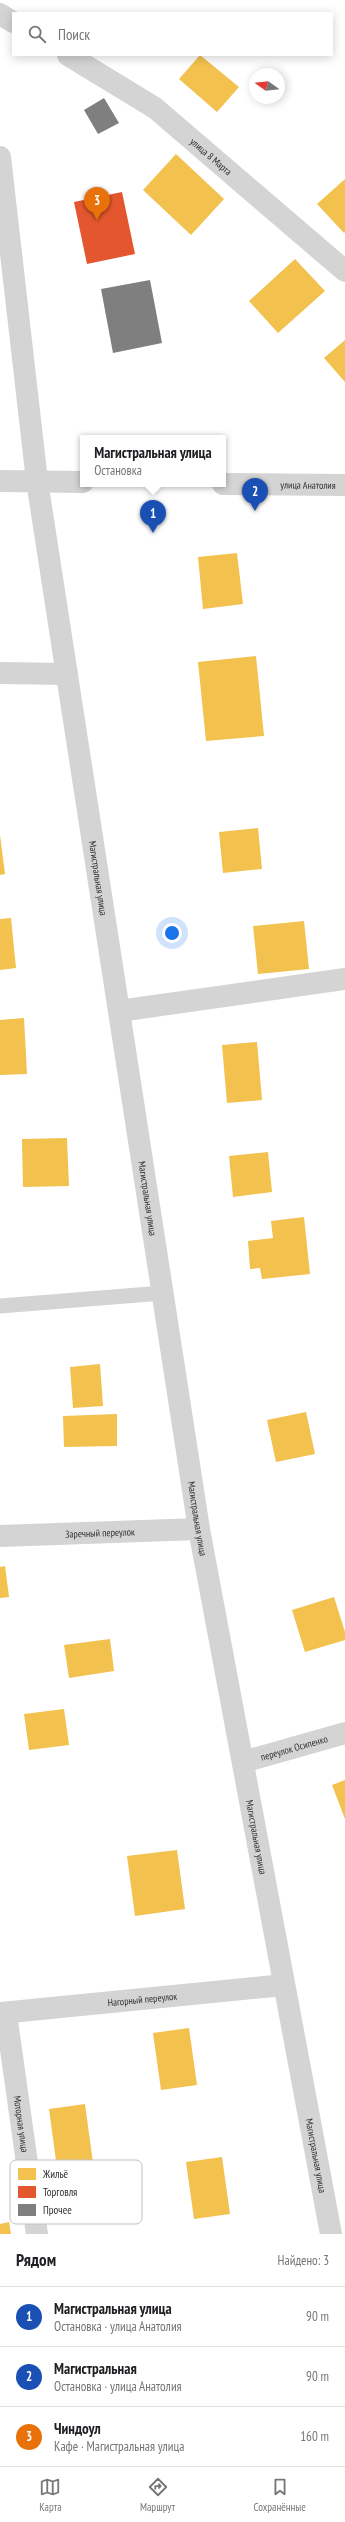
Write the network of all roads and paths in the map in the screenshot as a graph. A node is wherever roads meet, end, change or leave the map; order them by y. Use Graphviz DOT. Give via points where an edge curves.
graph roads {
  1 [pos="0,14"];
  2 [pos="12,21"];
  3 [pos="70,56"];
  4 [pos="0,157"];
  5 [pos="345,271"];
  6 [pos="0,481"];
  7 [pos="37,481"];
  8 [pos="80,482"];
  9 [pos="226,484"];
  10 [pos="345,485"];
  11 [pos="0,673"];
  12 [pos="67,674"];
  13 [pos="345,979"];
  14 [pos="119,1011"];
  15 [pos="163,1293"];
  16 [pos="0,1306"];
  17 [pos="199,1529"];
  18 [pos="0,1536"];
  19 [pos="345,1733"];
  20 [pos="243,1762"];
  21 [pos="284,1985"];
  22 [pos="3,2014"];
  23 [pos="26,2160"];
  24 [pos="35,2224"];
  25 [pos="37,2234"];
  26 [pos="331,2234"];
  1 -- 2 [label="street"];
  3 -- 5 [label="street, улица 8 Марта" via="156,108"];
  4 -- 7 [label="street, Магистральная улица"];
  6 -- 7 [label="street"];
  7 -- 8 [label="street"];
  7 -- 12 [label="street, Магистральная улица"];
  9 -- 10 [label="street, улица Анатолия"];
  11 -- 12 [label="street"];
  12 -- 14 [label="street, Магистральная улица"];
  13 -- 14 [label="street"];
  14 -- 15 [label="street, Магистральная улица"];
  15 -- 16 [label="lane"];
  15 -- 17 [label="street, Магистральная улица"];
  17 -- 18 [label="street, Заречный переулок"];
  17 -- 20 [label="street, Магистральная улица"];
  19 -- 20 [label="street, переулок Осипенко"];
  20 -- 21 [label="street, Магистральная улица"];
  21 -- 22 [label="street, Нагорный переулок"];
  21 -- 26 [label="street, Магистральная улица"];
  22 -- 23 [label="street, Моторная улица"];
  24 -- 25 [label="street, Моторная улица"];
}
